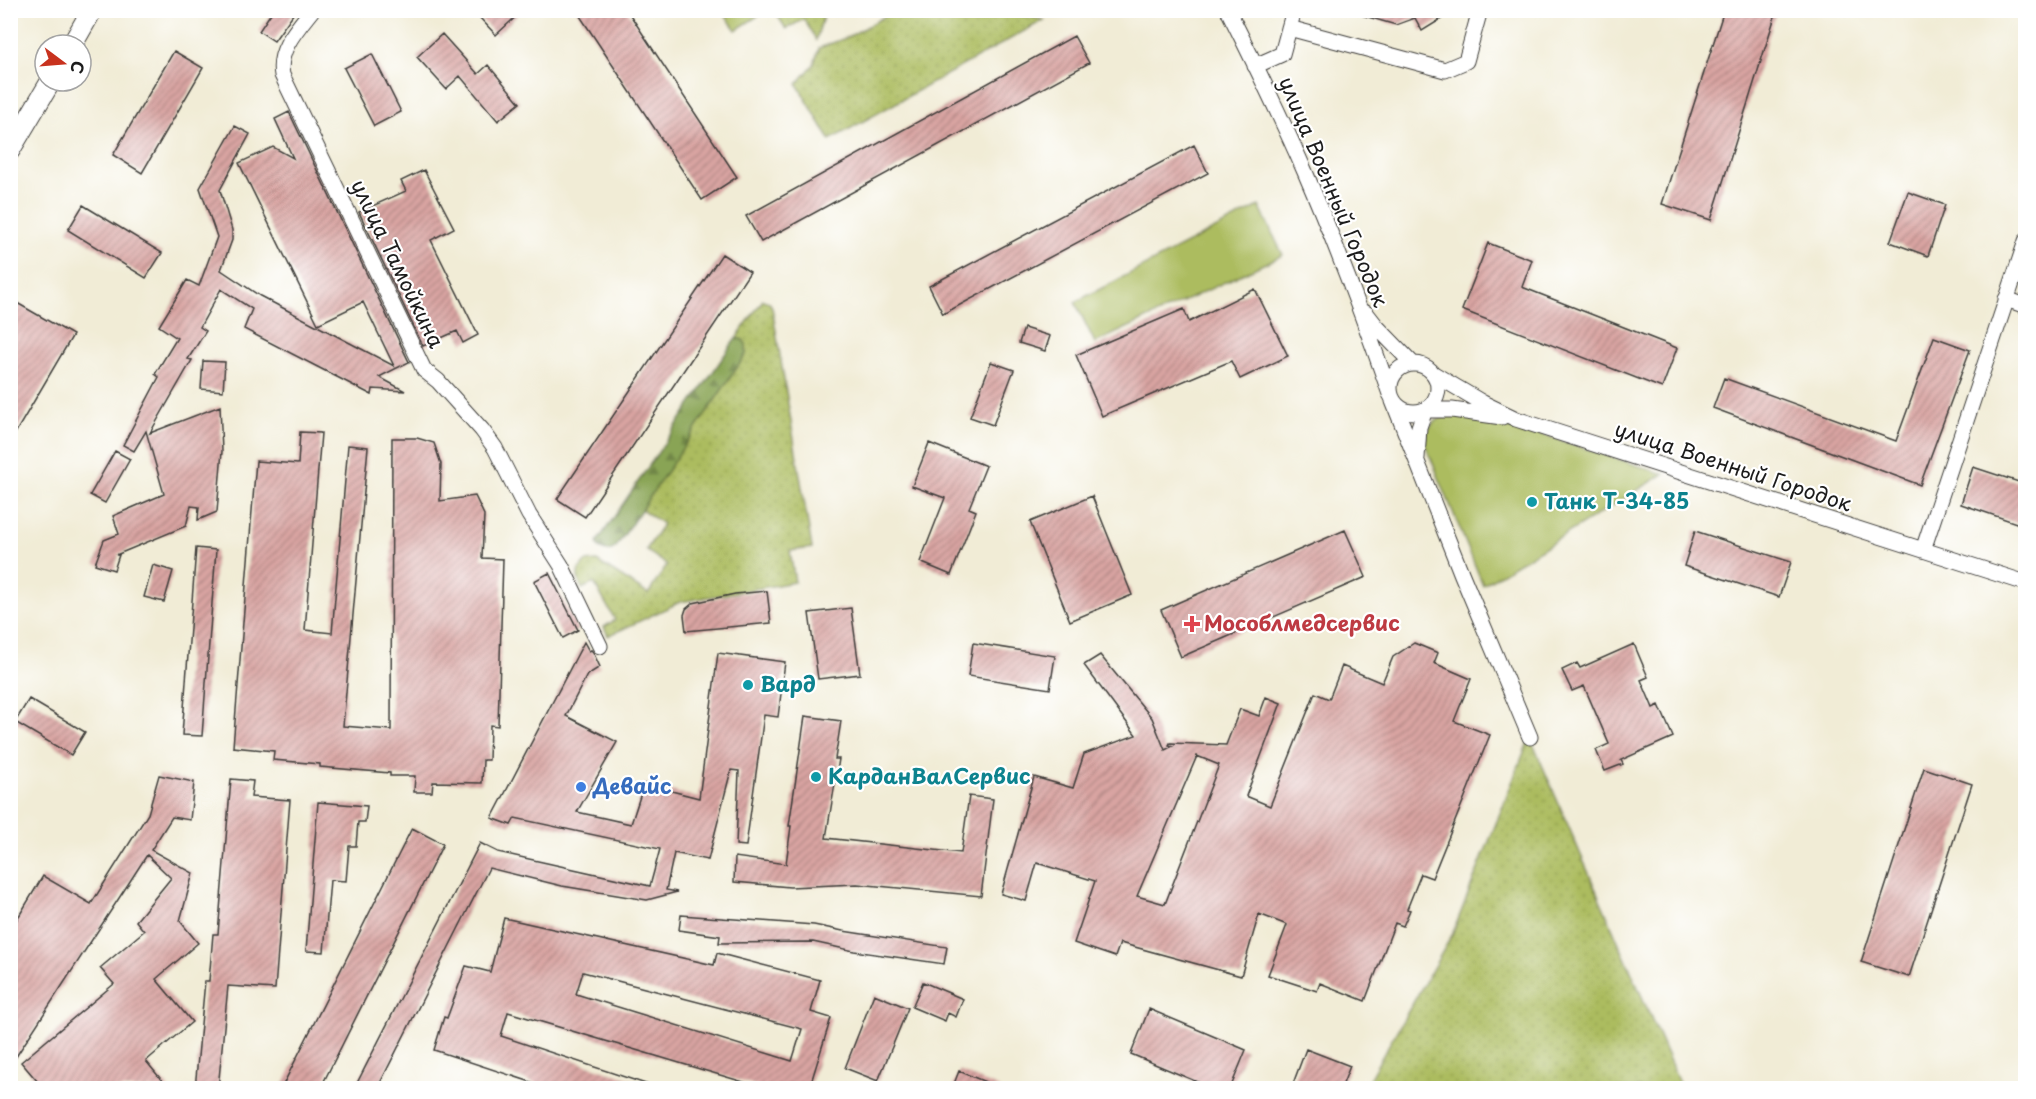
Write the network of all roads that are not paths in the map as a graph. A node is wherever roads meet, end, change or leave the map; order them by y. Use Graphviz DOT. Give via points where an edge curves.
graph roads {
  1 [pos="92,10"];
  2 [pos="312,10"];
  3 [pos="1228,10"];
  4 [pos="1294,10"];
  5 [pos="1480,10"];
  6 [pos="1289,28"];
  7 [pos="79,33"];
  8 [pos="1256,66"];
  9 [pos="44,93"];
  10 [pos="10,150"];
  11 [pos="2025,241"];
  12 [pos="2006,299"];
  13 [pos="1358,303"];
  14 [pos="2025,306"];
  15 [pos="1413,364"];
  16 [pos="1434,374"];
  17 [pos="1392,397"];
  18 [pos="1425,410"];
  19 [pos="1516,419"];
  20 [pos="1418,466"];
  21 [pos="1923,550"];
  22 [pos="2025,583"];
  23 [pos="600,646"];
  24 [pos="1530,737"];
  1 -- 7 [label="street"];
  2 -- 23 [label="street, улица Тамойкина" via="281,56 282,75 424,370 495,448 525,508 561,565"];
  3 -- 8 [label="street, улица Военный Городок"];
  4 -- 6 [label="street"];
  5 -- 6 [label="street" via="1466,61 1445,70"];
  6 -- 8 [label="street" via="1282,54"];
  8 -- 13 [label="street, улица Военный Городок"];
  9 -- 10 [label="street"];
  11 -- 12 [label="street"];
  12 -- 14 [label="street"];
  12 -- 21 [label="street"];
  13 -- 15 [label="street"];
  13 -- 17 [label="street, улица Военный Городок"];
  15 -- 16 [label="street" via="1425,366"];
  15 -- 17 [label="street" via="1396,372 1390,382"];
  16 -- 18 [label="street" via="1438,394"];
  16 -- 19 [label="street, улица Военный Городок"];
  17 -- 18 [label="street" via="1406,411"];
  17 -- 20 [label="street, улица Военный Городок"];
  18 -- 19 [label="street"];
  18 -- 20 [label="street" via="1419,427"];
  19 -- 21 [label="street, улица Военный Городок"];
  20 -- 24 [label="street, улица Военный Городок"];
  21 -- 22 [label="street, улица Военный Городок"];
}
